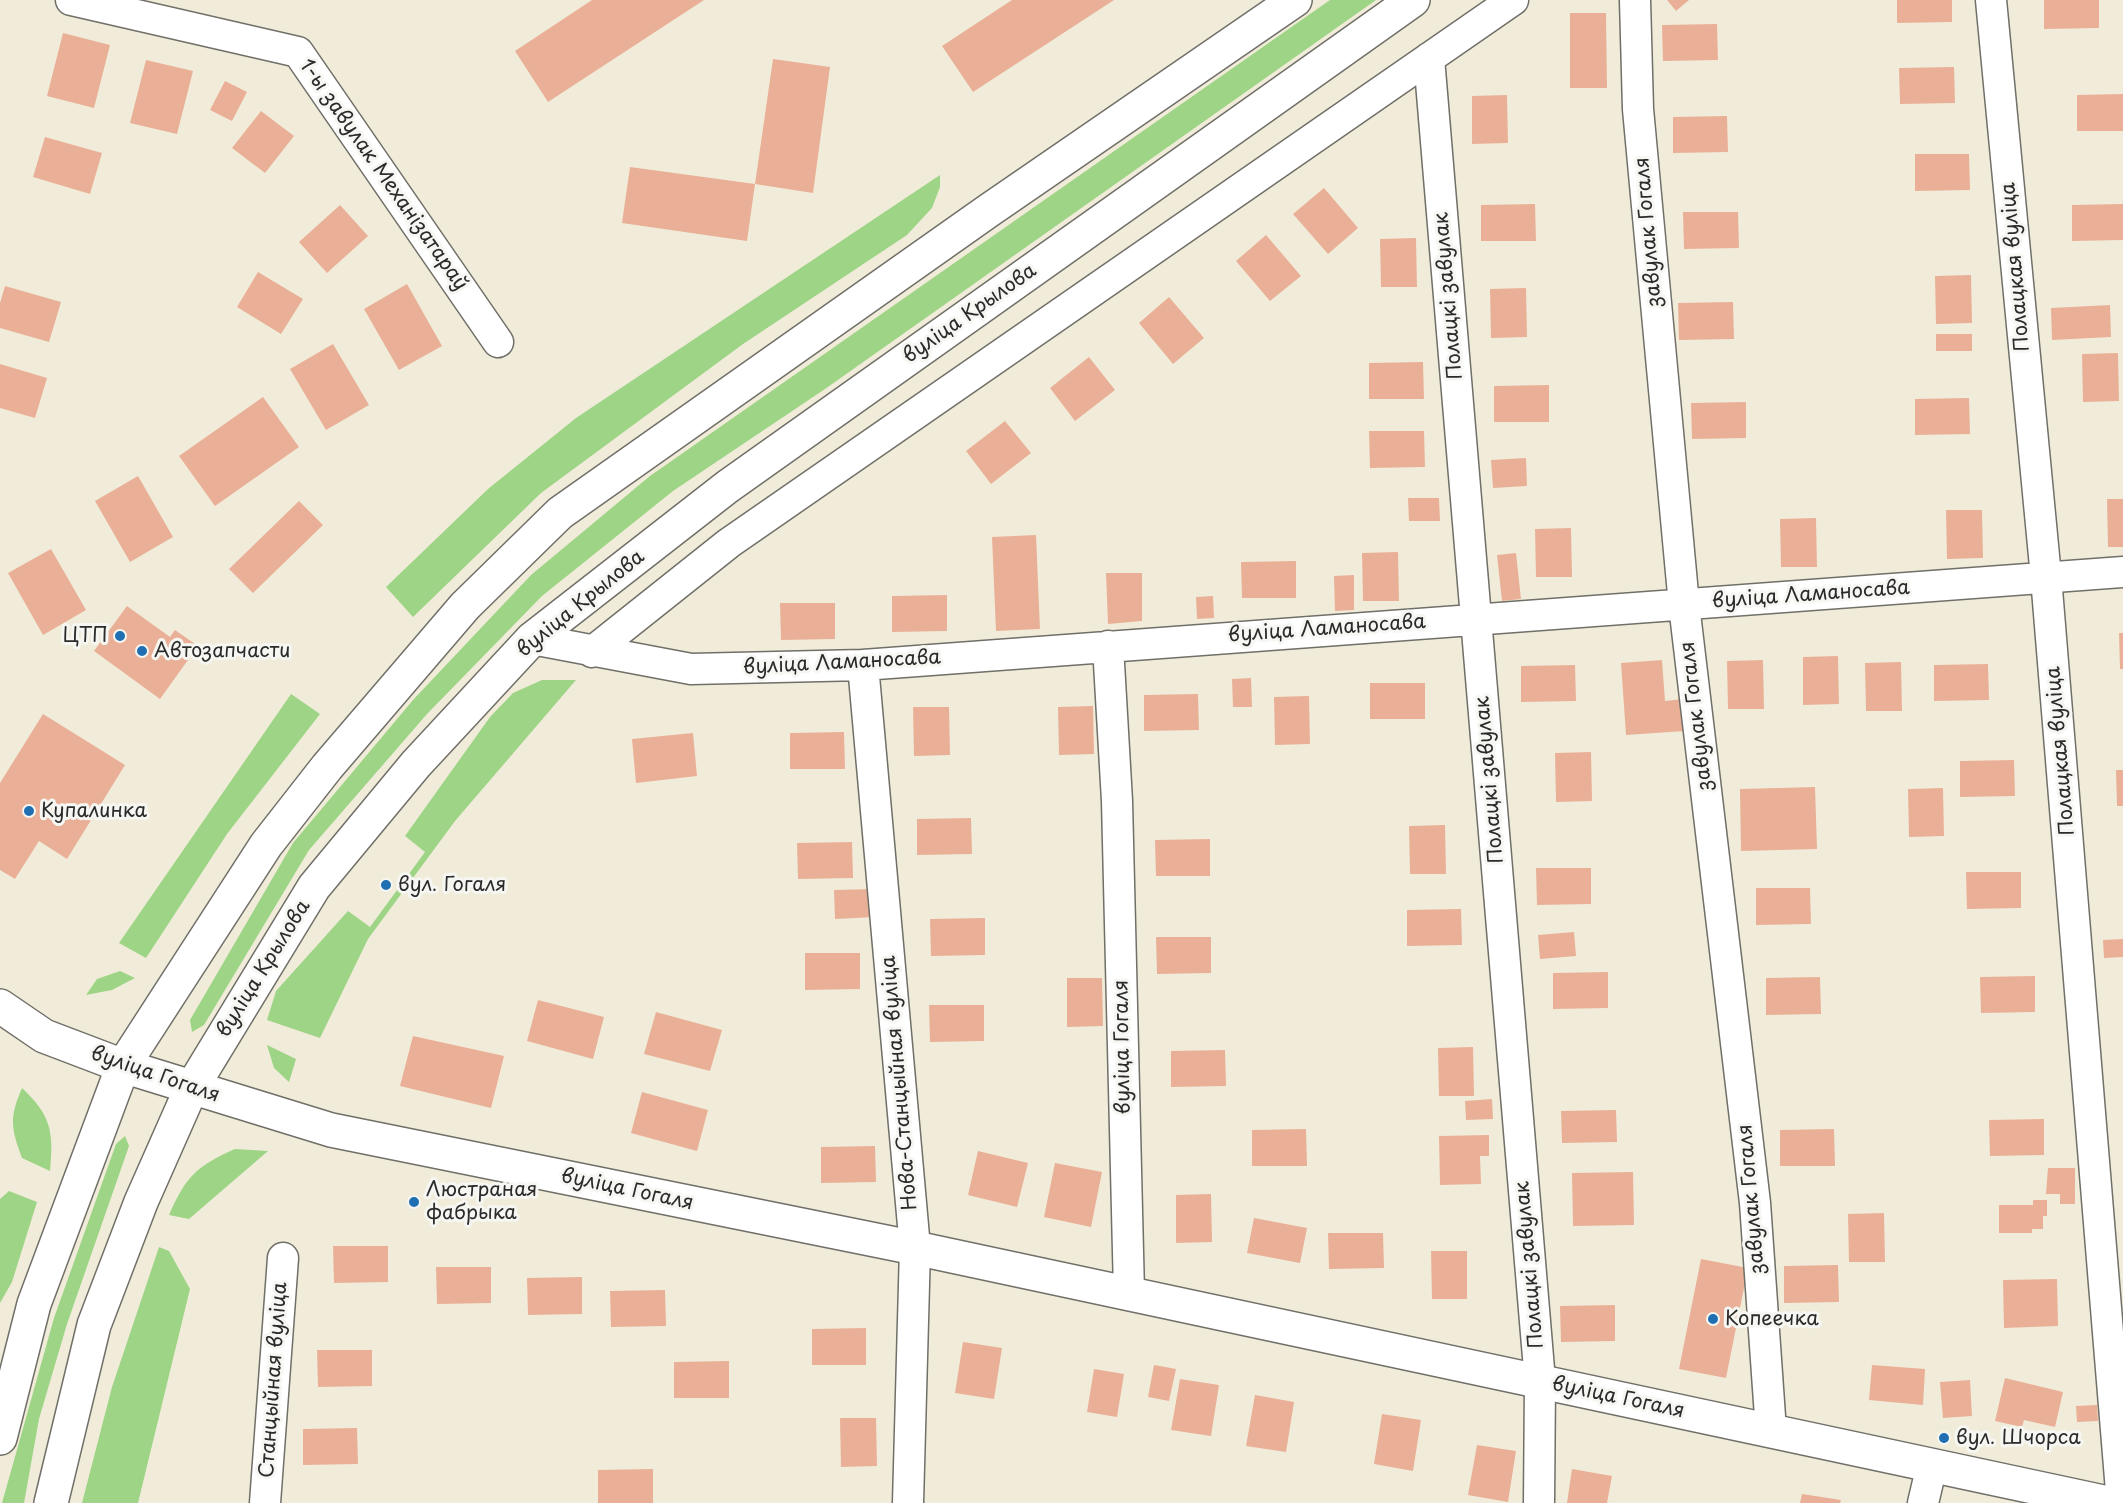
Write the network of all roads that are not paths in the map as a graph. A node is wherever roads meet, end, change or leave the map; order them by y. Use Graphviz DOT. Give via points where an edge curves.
graph roads {
  1 [pos="71,0"];
  2 [pos="1295,0"];
  3 [pos="1413,0"];
  4 [pos="1513,0"];
  5 [pos="1635,0"];
  6 [pos="1991,0"];
  7 [pos="1429,58"];
  8 [pos="498,342"];
  9 [pos="2123,572"];
  10 [pos="2046,577"];
  11 [pos="1684,605"];
  12 [pos="1477,618"];
  13 [pos="532,639"];
  14 [pos="1108,646"];
  15 [pos="592,652"];
  16 [pos="863,665"];
  17 [pos="0,1006"];
  18 [pos="123,1066"];
  19 [pos="191,1089"];
  20 [pos="915,1248"];
  21 [pos="283,1258"];
  22 [pos="1130,1293"];
  23 [pos="1540,1381"];
  24 [pos="1771,1431"];
  25 [pos="0,1438"];
  26 [pos="1932,1466"];
  27 [pos="51,1503"];
  28 [pos="265,1503"];
  29 [pos="908,1503"];
  30 [pos="1539,1503"];
  31 [pos="1923,1503"];
  32 [pos="2108,1503"];
  33 [pos="2122,1503"];
  1 -- 8 [label="street, 1-ы завулак Механізатараў" via="298,52"];
  2 -- 18 [label="main road" via="560,513 465,606 327,767 266,845"];
  3 -- 13 [label="main road, вуліца Крылова" via="727,487"];
  4 -- 7 [label="street"];
  5 -- 11 [label="street, завулак Гогаля" via="1638,109"];
  6 -- 10 [label="street, Полацкая вуліца"];
  7 -- 12 [label="street, Полацкі завулак"];
  7 -- 15 [label="street" via="729,543"];
  9 -- 10 [label="street, вуліца Ламаносава"];
  10 -- 11 [label="street, вуліца Ламаносава"];
  10 -- 33 [label="street, Полацкая вуліца"];
  11 -- 12 [label="street, вуліца Ламаносава"];
  11 -- 24 [label="street, завулак Гогаля" via="1755,1203"];
  12 -- 14 [label="street, вуліца Ламаносава"];
  12 -- 23 [label="street, Полацкі завулак"];
  13 -- 15 [label="street, вуліца Ламаносава"];
  13 -- 19 [label="main road, вуліца Крылова" via="416,764 314,887"];
  14 -- 16 [label="street, вуліца Ламаносава"];
  14 -- 22 [label="street, вуліца Гогаля" via="1117,801"];
  15 -- 16 [label="street, вуліца Ламаносава" via="691,669"];
  16 -- 20 [label="street, Нова-Станцыйная вуліца"];
  17 -- 18 [label="main road, вуліца Гогаля" via="44,1036"];
  18 -- 19 [label="main road, вуліца Гогаля"];
  18 -- 25 [label="main road" via="34,1304"];
  19 -- 20 [label="main road, вуліца Гогаля" via="331,1130"];
  19 -- 27 [label="main road, вуліца Крылова" via="141,1202 94,1325"];
  20 -- 22 [label="main road, вуліца Гогаля"];
  20 -- 29 [label="street, Нова-Станцыйная вуліца"];
  21 -- 28 [label="street, Станцыйная вуліца"];
  22 -- 23 [label="main road, вуліца Гогаля"];
  23 -- 24 [label="main road, вуліца Гогаля"];
  23 -- 30 [label="street, Полацкі завулак"];
  24 -- 26 [label="main road, вуліца Гогаля"];
  26 -- 31 [label="street"];
  26 -- 32 [label="main road, вуліца Гогаля"];
}
